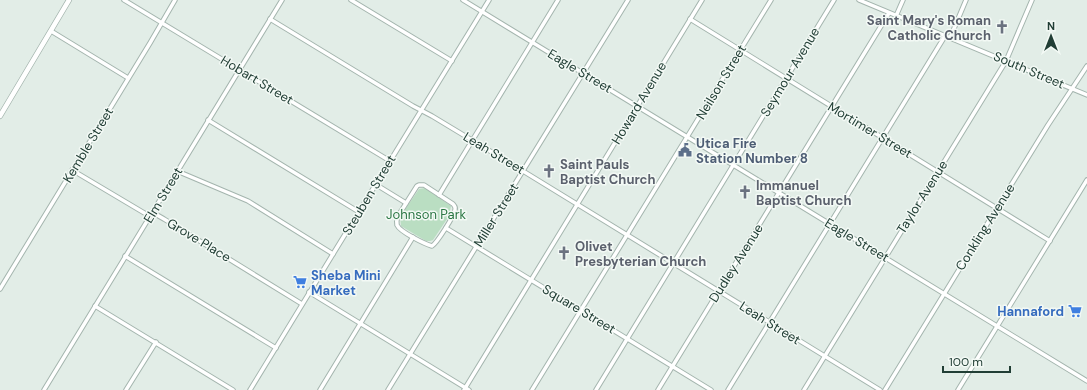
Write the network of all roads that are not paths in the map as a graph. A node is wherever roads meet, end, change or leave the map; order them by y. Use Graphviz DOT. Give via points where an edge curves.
graph roads {
  1 [pos="70,0"];
  2 [pos="124,0"];
  3 [pos="175,0"];
  4 [pos="282,0"];
  5 [pos="351,0"];
  6 [pos="463,0"];
  7 [pos="489,0"];
  8 [pos="558,0"];
  9 [pos="628,0"];
  10 [pos="702,0"];
  11 [pos="771,0"];
  12 [pos="834,0"];
  13 [pos="859,0"];
  14 [pos="903,0"];
  15 [pos="966,0"];
  16 [pos="1032,0"];
  17 [pos="482,12"];
  18 [pos="889,13"];
  19 [pos="896,16"];
  20 [pos="270,19"];
  21 [pos="690,20"];
  22 [pos="162,23"];
  23 [pos="51,31"];
  24 [pos="945,36"];
  25 [pos="950,38"];
  26 [pos="532,42"];
  27 [pos="740,50"];
  28 [pos="1006,61"];
  29 [pos="452,62"];
  30 [pos="1087,66"];
  31 [pos="239,70"];
  32 [pos="583,73"];
  33 [pos="128,78"];
  34 [pos="786,79"];
  35 [pos="1072,88"];
  36 [pos="1087,95"];
  37 [pos="638,106"];
  38 [pos="832,106"];
  39 [pos="421,110"];
  40 [pos="0,116"];
  41 [pos="208,120"];
  42 [pos="687,137"];
  43 [pos="882,137"];
  44 [pos="473,141"];
  45 [pos="390,161"];
  46 [pos="733,165"];
  47 [pos="72,170"];
  48 [pos="177,171"];
  49 [pos="523,171"];
  50 [pos="938,171"];
  51 [pos="1087,180"];
  52 [pos="375,184"];
  53 [pos="779,193"];
  54 [pos="439,195"];
  55 [pos="406,203"];
  56 [pos="577,204"];
  57 [pos="997,208"];
  58 [pos="358,212"];
  59 [pos="151,214"];
  60 [pos="830,224"];
  61 [pos="446,228"];
  62 [pos="627,235"];
  63 [pos="413,237"];
  64 [pos="1050,241"];
  65 [pos="476,247"];
  66 [pos="333,254"];
  67 [pos="125,256"];
  68 [pos="885,257"];
  69 [pos="673,264"];
  70 [pos="531,280"];
  71 [pos="0,289"];
  72 [pos="309,292"];
  73 [pos="719,292"];
  74 [pos="944,294"];
  75 [pos="302,304"];
  76 [pos="95,306"];
  77 [pos="581,310"];
  78 [pos="769,322"];
  79 [pos="360,324"];
  80 [pos="997,327"];
  81 [pos="627,339"];
  82 [pos="156,342"];
  83 [pos="276,348"];
  84 [pos="410,354"];
  85 [pos="824,356"];
  86 [pos="673,366"];
  87 [pos="1087,381"];
  88 [pos="466,389"];
  89 [pos="44,390"];
  90 [pos="126,390"];
  91 [pos="233,390"];
  92 [pos="250,390"];
  93 [pos="320,390"];
  94 [pos="388,390"];
  95 [pos="532,390"];
  96 [pos="596,390"];
  97 [pos="658,390"];
  98 [pos="711,390"];
  99 [pos="728,390"];
  100 [pos="804,390"];
  101 [pos="880,390"];
  102 [pos="885,390"];
  103 [pos="958,390"];
  1 -- 23 [label="street"];
  2 -- 22 [label="street, Hobart Street"];
  3 -- 22 [label="street, Kemble Street"];
  4 -- 20 [label="street, Elm Street"];
  5 -- 29 [label="street"];
  6 -- 17 [label="street, Eagle Street"];
  7 -- 17 [label="street, Steuben Street"];
  8 -- 26 [label="street"];
  9 -- 32 [label="street, Miller Street"];
  10 -- 21 [label="street, Howard Avenue"];
  11 -- 27 [label="street, Neilson Street"];
  12 -- 34 [label="street, Seymour Avenue"];
  13 -- 18 [label="street, South Street"];
  14 -- 19 [label="street"];
  15 -- 25 [label="street"];
  16 -- 28 [label="street, Taylor Avenue"];
  17 -- 26 [label="street, Eagle Street"];
  17 -- 29 [label="street, Steuben Street"];
  18 -- 19 [label="street, South Street"];
  18 -- 38 [label="street, Dudley Avenue"];
  19 -- 24 [label="street, South Street"];
  20 -- 31 [label="street, Elm Street"];
  20 -- 39 [label="street, Leah Street"];
  21 -- 27 [label="street, Mortimer Street"];
  21 -- 37 [label="street, Howard Avenue"];
  22 -- 31 [label="street, Hobart Street"];
  22 -- 33 [label="street, Kemble Street"];
  23 -- 33 [label="street"];
  23 -- 40 [label="street"];
  24 -- 25 [label="street, South Street"];
  24 -- 43 [label="street"];
  25 -- 28 [label="street, South Street"];
  26 -- 32 [label="street, Eagle Street"];
  26 -- 44 [label="street"];
  27 -- 34 [label="street, Mortimer Street"];
  27 -- 42 [label="street, Neilson Street"];
  28 -- 35 [label="street, South Street"];
  28 -- 50 [label="street, Taylor Avenue"];
  29 -- 39 [label="street, Steuben Street"];
  30 -- 35 [label="street, Conkling Avenue"];
  31 -- 41 [label="street, Elm Street"];
  31 -- 45 [label="street, Hobart Street"];
  32 -- 37 [label="street, Eagle Street"];
  32 -- 49 [label="street, Miller Street"];
  33 -- 47 [label="street, Kemble Street"];
  34 -- 38 [label="street, Mortimer Street"];
  34 -- 46 [label="street, Seymour Avenue"];
  35 -- 36 [label="street, South Street"];
  35 -- 57 [label="street, Conkling Avenue"];
  37 -- 42 [label="street, Eagle Street"];
  37 -- 56 [label="street, Howard Avenue"];
  38 -- 43 [label="street, Mortimer Street"];
  38 -- 53 [label="street, Dudley Avenue"];
  39 -- 44 [label="street, Leah Street"];
  39 -- 45 [label="street, Steuben Street"];
  41 -- 48 [label="street, Elm Street"];
  41 -- 58 [label="street"];
  42 -- 46 [label="street, Eagle Street"];
  42 -- 62 [label="street, Neilson Street"];
  43 -- 50 [label="street, Mortimer Street"];
  43 -- 60 [label="street"];
  44 -- 49 [label="street, Leah Street"];
  44 -- 54 [label="street"];
  45 -- 52 [label="street, Steuben Street"];
  46 -- 53 [label="street, Eagle Street"];
  46 -- 69 [label="street, Seymour Avenue"];
  47 -- 59 [label="street, Grove Place" via="146,214"];
  47 -- 71 [label="street, Kemble Street"];
  48 -- 59 [label="street, Elm Street"];
  48 -- 66 [label="street" via="248,201"];
  49 -- 56 [label="street, Leah Street"];
  49 -- 65 [label="street, Miller Street"];
  50 -- 57 [label="street, Mortimer Street"];
  50 -- 68 [label="street, Taylor Avenue"];
  51 -- 64 [label="street"];
  52 -- 55 [label="street"];
  52 -- 58 [label="street, Steuben Street"];
  53 -- 60 [label="street, Eagle Street"];
  53 -- 73 [label="street, Dudley Avenue"];
  54 -- 55 [label="street" via="424,185 419,185"];
  54 -- 61 [label="street" via="455,207"];
  55 -- 63 [label="street" via="396,224"];
  56 -- 62 [label="street, Leah Street"];
  56 -- 70 [label="street, Howard Avenue"];
  57 -- 64 [label="street, Mortimer Street"];
  57 -- 74 [label="street, Conkling Avenue"];
  58 -- 66 [label="street, Steuben Street"];
  59 -- 67 [label="street, Elm Street"];
  59 -- 75 [label="street, Grove Place" via="164,219"];
  60 -- 68 [label="street, Eagle Street"];
  60 -- 78 [label="street"];
  61 -- 63 [label="street" via="432,246"];
  61 -- 65 [label="street, Square Street"];
  62 -- 69 [label="street, Leah Street"];
  62 -- 77 [label="street, Neilson Street"];
  63 -- 79 [label="street"];
  64 -- 80 [label="street"];
  65 -- 70 [label="street, Square Street"];
  65 -- 84 [label="street, Miller Street"];
  66 -- 72 [label="street, Steuben Street"];
  67 -- 76 [label="street, Elm Street"];
  67 -- 83 [label="street"];
  68 -- 74 [label="street, Eagle Street"];
  68 -- 85 [label="street, Taylor Avenue"];
  69 -- 73 [label="street, Leah Street"];
  69 -- 81 [label="street, Seymour Avenue"];
  70 -- 77 [label="street, Square Street"];
  70 -- 88 [label="street, Howard Avenue"];
  72 -- 75 [label="street, Steuben Street"];
  72 -- 79 [label="street"];
  73 -- 78 [label="street, Leah Street"];
  73 -- 86 [label="street, Dudley Avenue"];
  74 -- 80 [label="street, Eagle Street"];
  74 -- 102 [label="street, Conkling Avenue"];
  75 -- 83 [label="street, Steuben Street"];
  76 -- 82 [label="street"];
  76 -- 89 [label="street, Elm Street"];
  77 -- 81 [label="street, Square Street"];
  77 -- 95 [label="street, Neilson Street"];
  78 -- 85 [label="street, Leah Street"];
  78 -- 99 [label="street"];
  79 -- 84 [label="street"];
  79 -- 93 [label="street"];
  80 -- 87 [label="street, Eagle Street"];
  80 -- 103 [label="street"];
  81 -- 86 [label="street, Square Street"];
  81 -- 96 [label="street, Seymour Avenue"];
  82 -- 90 [label="street"];
  82 -- 91 [label="street"];
  83 -- 92 [label="street, Steuben Street"];
  84 -- 88 [label="street"];
  84 -- 94 [label="street, Miller Street"];
  85 -- 100 [label="street, Taylor Avenue"];
  85 -- 101 [label="street, Leah Street"];
  86 -- 97 [label="street, Dudley Avenue"];
  86 -- 98 [label="street, Square Street"];
}
